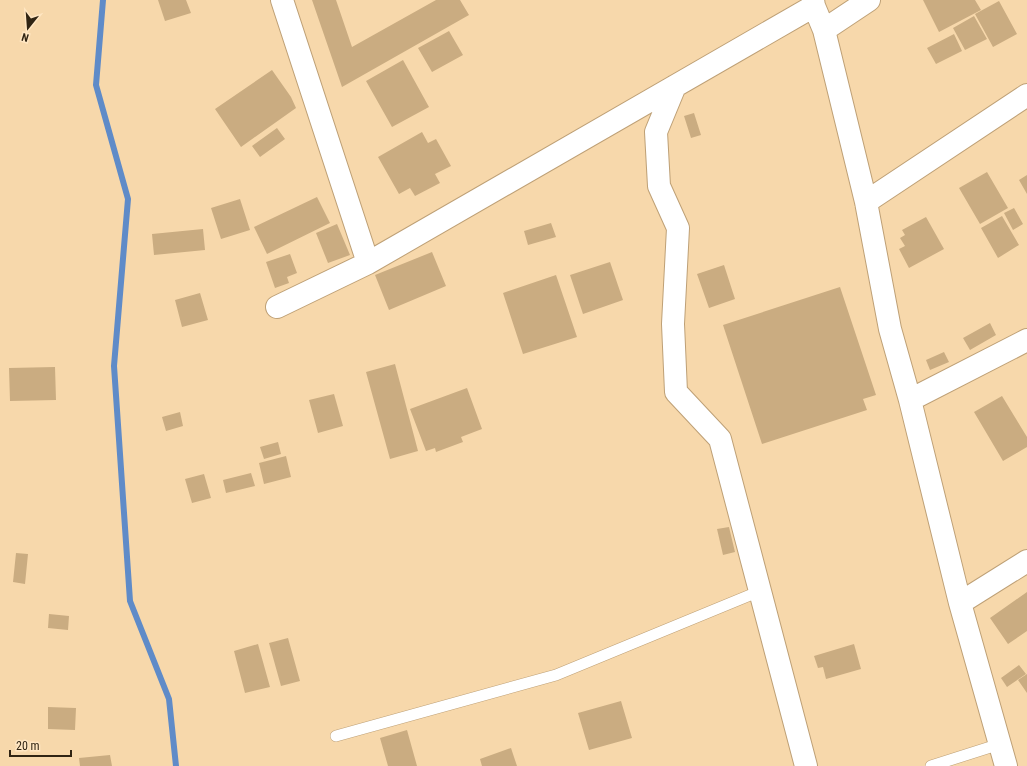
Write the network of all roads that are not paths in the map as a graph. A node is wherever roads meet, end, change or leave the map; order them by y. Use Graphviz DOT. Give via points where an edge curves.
graph roads {
  1 [pos="282,0"];
  2 [pos="869,0"];
  3 [pos="814,3"];
  4 [pos="824,30"];
  5 [pos="675,86"];
  6 [pos="1027,95"];
  7 [pos="866,202"];
  8 [pos="368,263"];
  9 [pos="278,307"];
  10 [pos="1027,340"];
  11 [pos="910,400"];
  12 [pos="1027,562"];
  13 [pos="760,591"];
  14 [pos="960,603"];
  15 [pos="336,736"];
  16 [pos="1000,744"];
  17 [pos="806,766"];
  18 [pos="931,766"];
  19 [pos="1006,766"];
  1 -- 8 [label="street"];
  2 -- 4 [label="street"];
  3 -- 4 [label="street"];
  3 -- 5 [label="street"];
  4 -- 7 [label="street"];
  5 -- 8 [label="street"];
  5 -- 13 [label="street" via="656,132 659,186 678,228 674,324 676,392 720,439"];
  6 -- 7 [label="street"];
  7 -- 11 [label="street" via="890,329"];
  8 -- 9 [label="street"];
  10 -- 11 [label="street"];
  11 -- 14 [label="street"];
  12 -- 14 [label="street"];
  13 -- 15 [label="lane" via="556,675"];
  13 -- 17 [label="street"];
  14 -- 16 [label="street"];
  16 -- 18 [label="lane"];
  16 -- 19 [label="street"];
}
